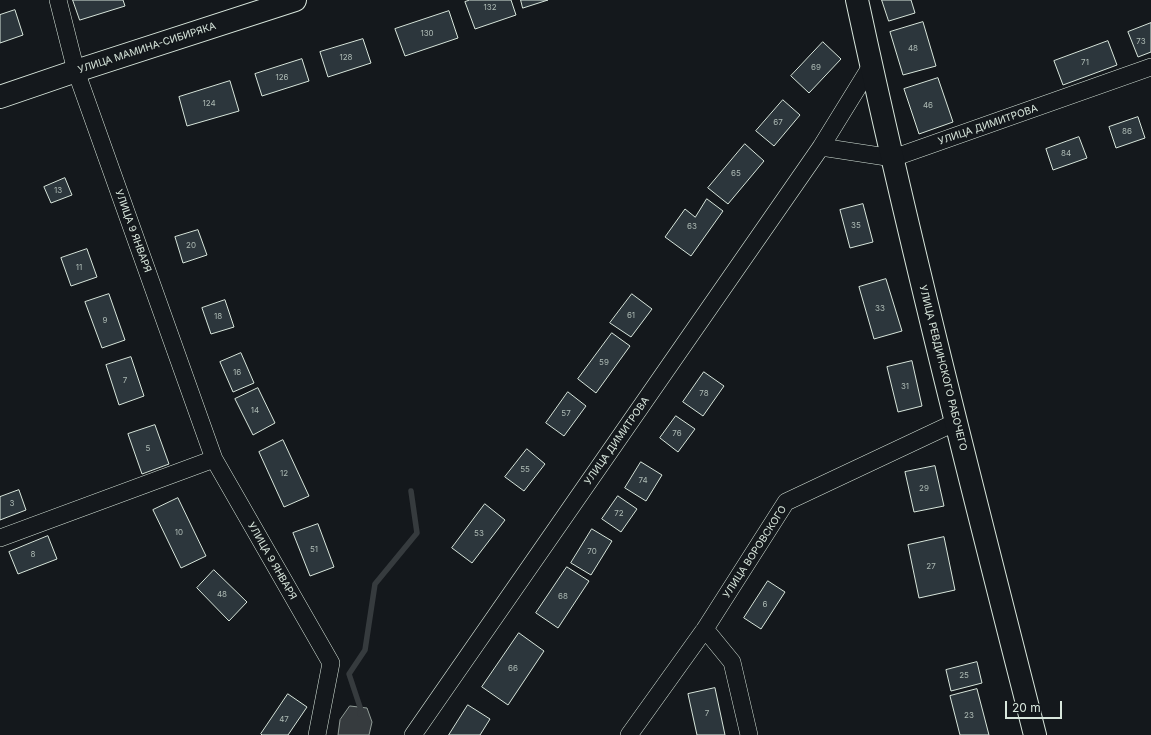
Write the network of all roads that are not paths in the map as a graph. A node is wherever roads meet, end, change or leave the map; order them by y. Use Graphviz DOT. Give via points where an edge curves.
graph roads {
  1 [pos="58,0"];
  2 [pos="295,0"];
  3 [pos="857,0"];
  4 [pos="871,66"];
  5 [pos="1151,67"];
  6 [pos="76,71"];
  7 [pos="0,96"];
  8 [pos="821,147"];
  9 [pos="893,158"];
  10 [pos="956,422"];
  11 [pos="214,459"];
  12 [pos="0,538"];
  13 [pos="705,629"];
  14 [pos="317,735"];
  15 [pos="413,735"];
  16 [pos="629,735"];
  17 [pos="750,735"];
  18 [pos="1035,735"];
  1 -- 6 [label="street, УЛИЦА 9 ЯНВАРЯ"];
  2 -- 6 [label="street, УЛИЦА МАМИНА-СИБИРЯКА"];
  3 -- 4 [label="street, УЛИЦА РЕВДИНСКОГО РАБОЧЕГО"];
  4 -- 8 [label="street, УЛИЦА ДИМИТРОВА"];
  4 -- 9 [label="street, УЛИЦА РЕВДИНСКОГО РАБОЧЕГО"];
  5 -- 9 [label="street, УЛИЦА ДИМИТРОВА"];
  6 -- 7 [label="street, УЛИЦА МАМИНА-СИБИРЯКА"];
  6 -- 11 [label="street, УЛИЦА 9 ЯНВАРЯ"];
  8 -- 9 [label="street, УЛИЦА ДИМИТРОВА"];
  8 -- 15 [label="street, УЛИЦА ДИМИТРОВА"];
  9 -- 10 [label="street, УЛИЦА РЕВДИНСКОГО РАБОЧЕГО"];
  10 -- 13 [label="street, УЛИЦА ВОРОВСКОГО" via="786,502"];
  10 -- 18 [label="street, УЛИЦА РЕВДИНСКОГО РАБОЧЕГО"];
  11 -- 12 [label="street"];
  11 -- 14 [label="street, УЛИЦА 9 ЯНВАРЯ" via="330,663"];
  13 -- 16 [label="street, УЛИЦА ВОРОВСКОГО"];
  13 -- 17 [label="street" via="732,662"];
}
